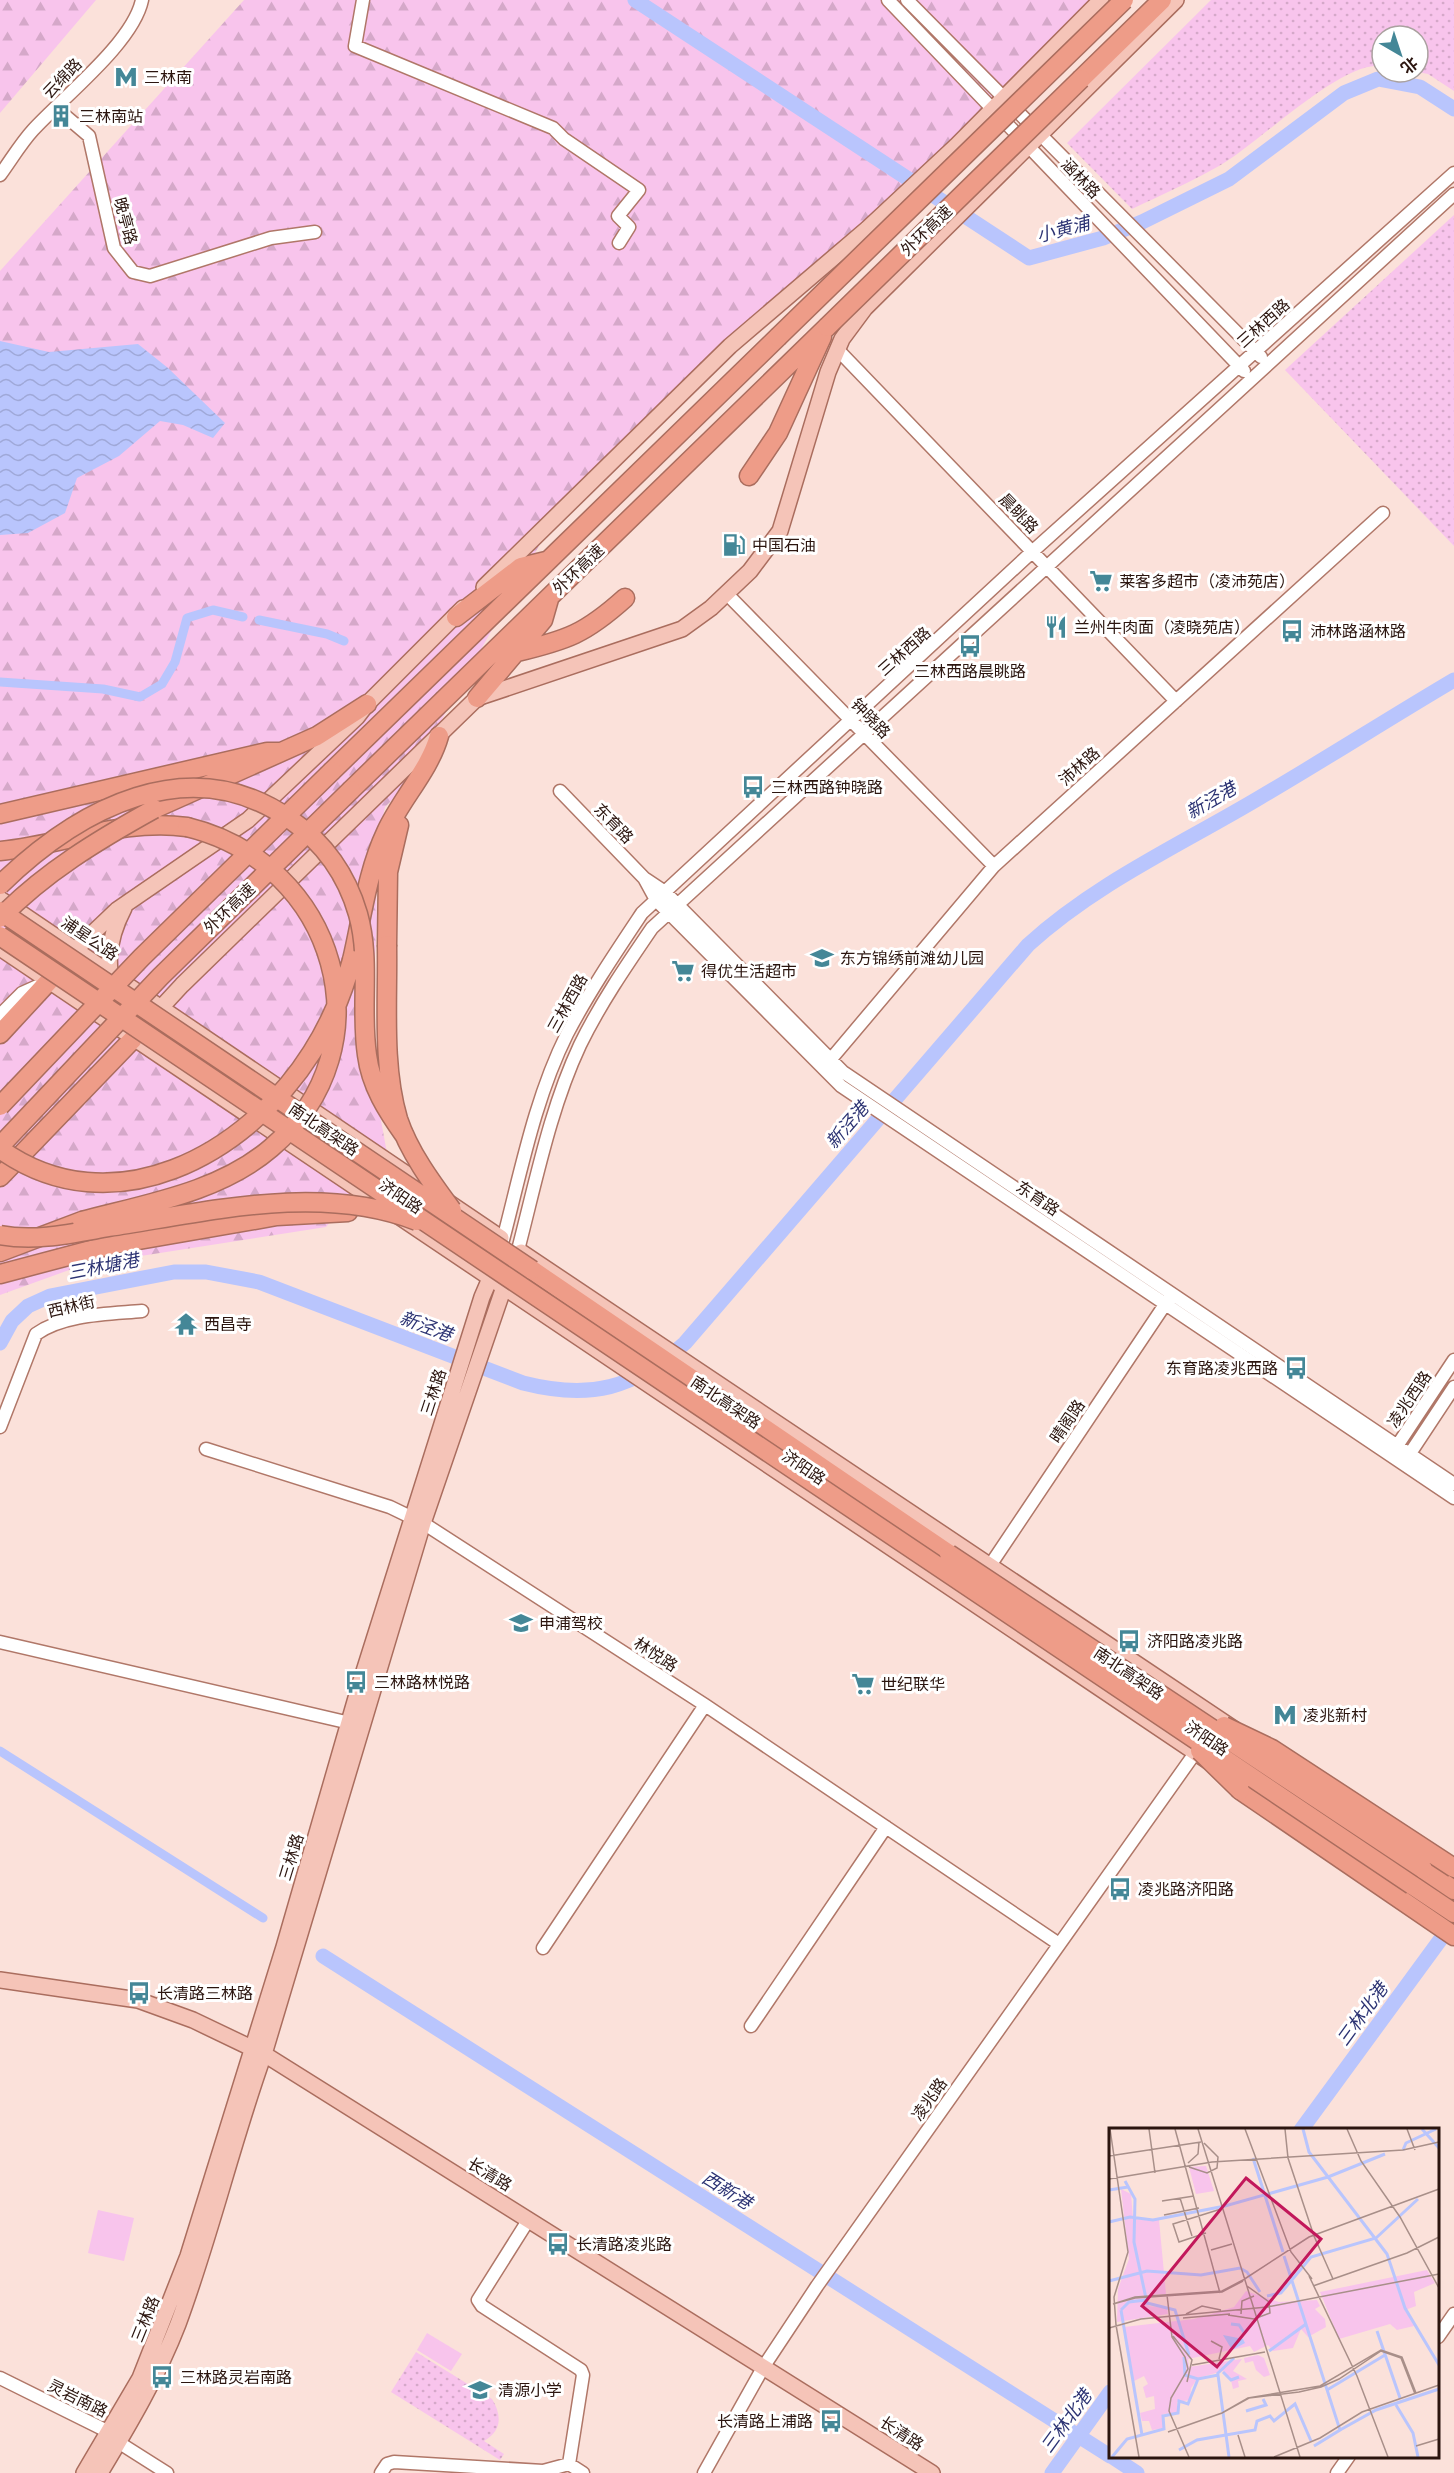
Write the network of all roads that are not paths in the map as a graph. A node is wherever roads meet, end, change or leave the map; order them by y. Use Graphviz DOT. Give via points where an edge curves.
graph roads {
  1 [pos="142,0"];
  2 [pos="363,0"];
  3 [pos="888,0"];
  4 [pos="907,0"];
  5 [pos="1101,0"];
  6 [pos="1124,0"];
  7 [pos="1162,0"];
  8 [pos="1176,0"];
  9 [pos="1004,98"];
  10 [pos="56,108"];
  11 [pos="992,110"];
  12 [pos="1040,135"];
  13 [pos="1028,147"];
  14 [pos="1454,173"];
  15 [pos="0,175"];
  16 [pos="1454,194"];
  17 [pos="315,232"];
  18 [pos="619,243"];
  19 [pos="838,350"];
  20 [pos="1256,353"];
  21 [pos="803,362"];
  22 [pos="1268,364"];
  23 [pos="1240,366"];
  24 [pos="1252,379"];
  25 [pos="1211,392"];
  26 [pos="1223,405"];
  27 [pos="749,476"];
  28 [pos="1383,513"];
  29 [pos="1033,551"];
  30 [pos="548,560"];
  31 [pos="1046,565"];
  32 [pos="726,592"];
  33 [pos="550,596"];
  34 [pos="625,598"];
  35 [pos="456,617"];
  36 [pos="517,652"];
  37 [pos="477,698"];
  38 [pos="1176,700"];
  39 [pos="367,704"];
  40 [pos="851,721"];
  41 [pos="863,733"];
  42 [pos="439,736"];
  43 [pos="280,752"];
  44 [pos="412,785"];
  45 [pos="560,791"];
  46 [pos="0,814"];
  47 [pos="0,850"];
  48 [pos="994,866"];
  49 [pos="0,885"];
  50 [pos="660,896"];
  51 [pos="0,899"];
  52 [pos="125,906"];
  53 [pos="673,909"];
  54 [pos="0,911"];
  55 [pos="0,918"];
  56 [pos="0,936"];
  57 [pos="0,948"];
  58 [pos="75,950"];
  59 [pos="109,973"];
  60 [pos="49,981"];
  61 [pos="161,1006"];
  62 [pos="0,1015"];
  63 [pos="0,1034"];
  64 [pos="126,1034"];
  65 [pos="827,1064"];
  66 [pos="0,1106"];
  67 [pos="405,1136"];
  68 [pos="0,1148"];
  69 [pos="0,1177"];
  70 [pos="394,1215"];
  71 [pos="463,1223"];
  72 [pos="440,1230"];
  73 [pos="0,1235"];
  74 [pos="503,1240"];
  75 [pos="518,1250"];
  76 [pos="0,1252"];
  77 [pos="0,1274"];
  78 [pos="492,1276"];
  79 [pos="504,1288"];
  80 [pos="1169,1299"];
  81 [pos="142,1311"];
  82 [pos="1454,1360"];
  83 [pos="1454,1387"];
  84 [pos="0,1427"];
  85 [pos="206,1449"];
  86 [pos="1394,1451"];
  87 [pos="1406,1459"];
  88 [pos="1454,1484"];
  89 [pos="1454,1498"];
  90 [pos="418,1520"];
  91 [pos="989,1566"];
  92 [pos="0,1642"];
  93 [pos="705,1705"];
  94 [pos="1190,1713"];
  95 [pos="1218,1719"];
  96 [pos="350,1722"];
  97 [pos="1181,1730"];
  98 [pos="1196,1752"];
  99 [pos="886,1827"];
  100 [pos="1454,1855"];
  101 [pos="1451,1870"];
  102 [pos="1454,1890"];
  103 [pos="1454,1913"];
  104 [pos="296,1925"];
  105 [pos="1454,1928"];
  106 [pos="1454,1936"];
  107 [pos="1059,1944"];
  108 [pos="543,1948"];
  109 [pos="0,1980"];
  110 [pos="751,2026"];
  111 [pos="257,2051"];
  112 [pos="529,2219"];
  113 [pos="1454,2314"];
  114 [pos="1439,2334"];
  115 [pos="764,2366"];
  116 [pos="0,2378"];
  117 [pos="113,2437"];
  118 [pos="1348,2458"];
  119 [pos="569,2464"];
  120 [pos="84,2473"];
  121 [pos="100,2473"];
  122 [pos="167,2473"];
  123 [pos="381,2473"];
  124 [pos="584,2473"];
  125 [pos="704,2473"];
  126 [pos="932,2473"];
  127 [pos="1337,2473"];
  1 -- 10 [label="street, 云绵路" via="136,20"];
  2 -- 18 [label="street" via="355,46 553,128 639,190 618,216 629,227"];
  3 -- 11 [label="street, 涵林路"];
  4 -- 9 [label="street, 涵林路"];
  5 -- 9 [label="main road"];
  6 -- 30 [label="highway, 外环高速, bridge"];
  7 -- 21 [label="highway, 外环高速, bridge" via="827,327"];
  8 -- 12 [label="main road"];
  9 -- 11 [label="main road"];
  9 -- 12 [label="street, 涵林路"];
  10 -- 15 [label="street, 云绵路" via="33,130"];
  10 -- 17 [label="street, 晚亭路" via="89,136 114,248 133,272 150,276 271,238"];
  11 -- 13 [label="street, 涵林路"];
  11 -- 35 [label="main road" via="867,229 730,346"];
  12 -- 13 [label="main road"];
  12 -- 20 [label="street, 涵林路"];
  13 -- 19 [label="main road" via="865,308"];
  13 -- 23 [label="street, 涵林路"];
  14 -- 20 [label="street, 三林西路"];
  16 -- 22 [label="street, 三林西路"];
  19 -- 29 [label="street, 晨眺路"];
  19 -- 32 [label="main road" via="780,531 763,556"];
  20 -- 22 [label="street, 涵林路"];
  20 -- 23 [label="street, 三林西路"];
  21 -- 27 [label="highway" via="778,433"];
  21 -- 33 [label="highway, 外环高速"];
  22 -- 24 [label="street, 三林西路"];
  23 -- 24 [label="street, 涵林路"];
  23 -- 25 [label="street, 三林西路"];
  24 -- 26 [label="street, 三林西路"];
  25 -- 26 [label="street"];
  25 -- 29 [label="street, 三林西路"];
  26 -- 31 [label="street, 三林西路"];
  28 -- 38 [label="street, 沛林路"];
  29 -- 31 [label="street, 晨眺路"];
  29 -- 40 [label="street, 三林西路"];
  30 -- 35 [label="highway" via="521,567"];
  30 -- 66 [label="highway, 外环高速, bridge" via="141,958"];
  31 -- 38 [label="street, 晨眺路"];
  31 -- 41 [label="street, 三林西路"];
  32 -- 37 [label="main road" via="696,619 666,636"];
  32 -- 40 [label="street, 钟晓路"];
  33 -- 36 [label="highway" via="543,620"];
  33 -- 68 [label="highway, 外环高速, bridge" via="160,977"];
  34 -- 36 [label="highway" via="567,640"];
  35 -- 39 [label="main road"];
  36 -- 37 [label="highway"];
  37 -- 42 [label="main road"];
  38 -- 48 [label="street, 沛林路"];
  39 -- 43 [label="highway"];
  39 -- 52 [label="main road" via="256,813"];
  40 -- 41 [label="street, 钟晓路"];
  40 -- 50 [label="street, 三林西路"];
  41 -- 48 [label="street, 钟晓路"];
  41 -- 53 [label="street, 三林西路"];
  42 -- 44 [label="highway" via="434,754"];
  42 -- 61 [label="main road"];
  43 -- 46 [label="highway"];
  43 -- 55 [label="highway, bridge" via="154,809 75,855"];
  44 -- 67 [label="highway, bridge" via="388,872 392,1082"];
  44 -- 68 [label="highway, bridge" via="380,847 352,960 331,1018 300,1070 262,1113 205,1155 154,1176 101,1183 50,1174 16,1160"];
  45 -- 50 [label="street, 东育路"];
  47 -- 76 [label="highway, bridge" via="144,824 187,827 217,836 257,856 291,887 316,925 332,968 336,1013 329,1058 311,1100 284,1137 248,1166 219,1180 82,1221"];
  48 -- 65 [label="street, 沛林路"];
  49 -- 67 [label="highway, bridge" via="67,829 112,805 152,792 189,788 225,791 286,816 325,851 353,898 364,945 367,1056 382,1103"];
  50 -- 53 [label="street, 东育路"];
  50 -- 74 [label="street, 三林西路" via="642,912 567,1034 534,1121"];
  51 -- 58 [label="main road, 浦星公路"];
  52 -- 58 [label="main road"];
  52 -- 59 [label="main road" via="112,934"];
  53 -- 65 [label="street, 东育路"];
  53 -- 75 [label="street, 三林西路" via="652,928 612,986 580,1045 560,1095"];
  54 -- 71 [label="highway, 南北高架路, bridge"];
  56 -- 72 [label="highway, 南北高架路, bridge"];
  57 -- 60 [label="main road"];
  58 -- 59 [label="main road, 浦星公路"];
  58 -- 60 [label="main road"];
  59 -- 61 [label="main road, 浦星公路"];
  59 -- 64 [label="main road"];
  60 -- 62 [label="street" via="22,993"];
  60 -- 63 [label="highway"];
  60 -- 64 [label="main road"];
  61 -- 64 [label="main road"];
  61 -- 74 [label="main road, 济阳路"];
  64 -- 69 [label="highway"];
  64 -- 78 [label="main road, 济阳路"];
  65 -- 80 [label="street, 东育路" via="841,1086 861,1092"];
  67 -- 71 [label="highway, bridge" via="423,1169"];
  70 -- 72 [label="highway, bridge"];
  70 -- 73 [label="highway, bridge" via="355,1205 316,1202 277,1204 54,1236"];
  70 -- 77 [label="highway, bridge" via="337,1211 278,1216 54,1258"];
  71 -- 94 [label="highway, 南北高架路, bridge"];
  72 -- 97 [label="highway, 南北高架路, bridge"];
  74 -- 75 [label="main road, 济阳路"];
  74 -- 78 [label="main road, 三林路"];
  75 -- 79 [label="main road, 三林路"];
  75 -- 91 [label="main road, 济阳路"];
  78 -- 79 [label="main road, 济阳路"];
  78 -- 90 [label="main road, 三林路" via="450,1395"];
  79 -- 90 [label="main road, 三林路" via="467,1401"];
  79 -- 98 [label="main road, 济阳路"];
  80 -- 86 [label="street, 东育路"];
  80 -- 91 [label="street, 晴阁路"];
  81 -- 84 [label="street, 西林街" via="87,1317 39,1332"];
  82 -- 86 [label="street, 凌兆西路"];
  83 -- 87 [label="street, 凌兆西路"];
  85 -- 90 [label="street, 林悦路" via="390,1507"];
  86 -- 87 [label="street, 东育路"];
  87 -- 88 [label="street, 东育路"];
  87 -- 89 [label="street, 东育路"];
  90 -- 93 [label="street, 林悦路"];
  90 -- 96 [label="main road, 三林路"];
  90 -- 104 [label="main road, 三林路"];
  91 -- 95 [label="main road, 济阳路"];
  92 -- 96 [label="street"];
  93 -- 99 [label="street, 林悦路"];
  93 -- 108 [label="street"];
  94 -- 101 [label="highway, bridge" via="1272,1749"];
  94 -- 102 [label="highway, 南北高架路, bridge"];
  95 -- 98 [label="street, 凌兆路"];
  95 -- 101 [label="main road, 济阳路"];
  96 -- 104 [label="main road, 三林路"];
  97 -- 103 [label="highway, 南北高架路, bridge"];
  97 -- 106 [label="highway, bridge" via="1240,1790"];
  98 -- 105 [label="main road, 济阳路"];
  98 -- 107 [label="street, 凌兆路"];
  99 -- 107 [label="street, 林悦路"];
  99 -- 110 [label="street"];
  100 -- 101 [label="street"];
  104 -- 111 [label="main road, 三林路"];
  107 -- 115 [label="street, 凌兆路"];
  109 -- 111 [label="main road, 长清路" via="138,2000 193,2020"];
  111 -- 112 [label="main road, 长清路"];
  111 -- 117 [label="main road, 三林路" via="167,2313"];
  112 -- 115 [label="main road, 长清路"];
  112 -- 119 [label="street" via="478,2300 581,2370"];
  113 -- 114 [label="street"];
  115 -- 125 [label="street, 凌兆路"];
  115 -- 126 [label="main road, 长清路"];
  116 -- 117 [label="street, 灵岩南路"];
  117 -- 120 [label="main road, 三林路"];
  117 -- 121 [label="main road, 三林路"];
  117 -- 122 [label="street, 灵岩南路"];
  118 -- 127 [label="street"];
  119 -- 123 [label="street" via="543,2471 394,2462"];
  119 -- 124 [label="street"];
}
